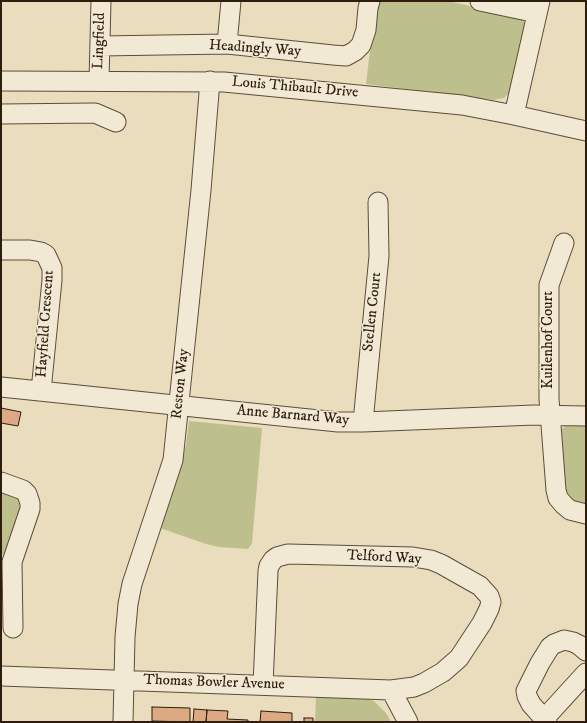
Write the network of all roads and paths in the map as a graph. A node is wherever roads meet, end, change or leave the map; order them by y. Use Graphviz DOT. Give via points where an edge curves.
graph roads {
  1 [pos="101,1"];
  2 [pos="231,1"];
  3 [pos="370,1"];
  4 [pos="480,1"];
  5 [pos="538,7"];
  6 [pos="227,44"];
  7 [pos="100,46"];
  8 [pos="1,81"];
  9 [pos="99,81"];
  10 [pos="210,81"];
  11 [pos="1,114"];
  12 [pos="514,115"];
  13 [pos="116,122"];
  14 [pos="586,131"];
  15 [pos="378,202"];
  16 [pos="564,243"];
  17 [pos="1,250"];
  18 [pos="1,387"];
  19 [pos="40,391"];
  20 [pos="178,405"];
  21 [pos="550,415"];
  22 [pos="586,416"];
  23 [pos="363,422"];
  24 [pos="1,482"];
  25 [pos="586,514"];
  26 [pos="7,562"];
  27 [pos="13,628"];
  28 [pos="586,651"];
  29 [pos="586,673"];
  30 [pos="1,676"];
  31 [pos="124,680"];
  32 [pos="263,685"];
  33 [pos="392,690"];
  34 [pos="545,721"];
  35 [pos="123,722"];
  36 [pos="408,722"];
  1 -- 7 [label="street, Lingfield"];
  2 -- 6 [label="street"];
  3 -- 6 [label="street, Headingly Way" via="361,45 346,56"];
  4 -- 5 [label="street"];
  5 -- 12 [label="street"];
  6 -- 7 [label="street, Headingly Way"];
  7 -- 9 [label="street, Lingfield"];
  8 -- 9 [label="street, Louis Thibault Drive"];
  9 -- 10 [label="street, Louis Thibault Drive"];
  10 -- 12 [label="street, Louis Thibault Drive" via="462,105"];
  10 -- 20 [label="street, Reston Way"];
  11 -- 13 [label="street" via="95,113"];
  12 -- 14 [label="street, Louis Thibault Drive"];
  15 -- 23 [label="street, Stellen Court" via="379,256"];
  16 -- 21 [label="street, Kuilenhof Court" via="549,285"];
  17 -- 19 [label="street, Hayfield Crescent" via="41,252 46,255 52,268"];
  18 -- 19 [label="street, Anne Barnard Way"];
  19 -- 20 [label="street, Anne Barnard Way"];
  20 -- 23 [label="street, Anne Barnard Way" via="338,422"];
  20 -- 31 [label="street, Reston Way" via="172,460 132,584 128,604"];
  21 -- 22 [label="street, Anne Barnard Way"];
  21 -- 23 [label="street, Anne Barnard Way"];
  21 -- 25 [label="street, Kuilenhof Court" via="558,498 570,510"];
  24 -- 26 [label="street" via="23,490 30,503 30,509"];
  26 -- 27 [label="street"];
  28 -- 34 [label="street" via="579,645 564,640 548,650 526,691 528,700"];
  29 -- 34 [label="street"];
  30 -- 31 [label="street, Thomas Bowler Avenue"];
  31 -- 32 [label="street, Thomas Bowler Avenue"];
  31 -- 35 [label="street, Reston Way"];
  32 -- 33 [label="street, Thomas Bowler Avenue"];
  32 -- 33 [label="street, Telford Way" via="268,571 277,557 288,554 413,557 441,564 480,586 489,596 489,609 458,658 443,672 424,683"];
  33 -- 36 [label="street"];
}
